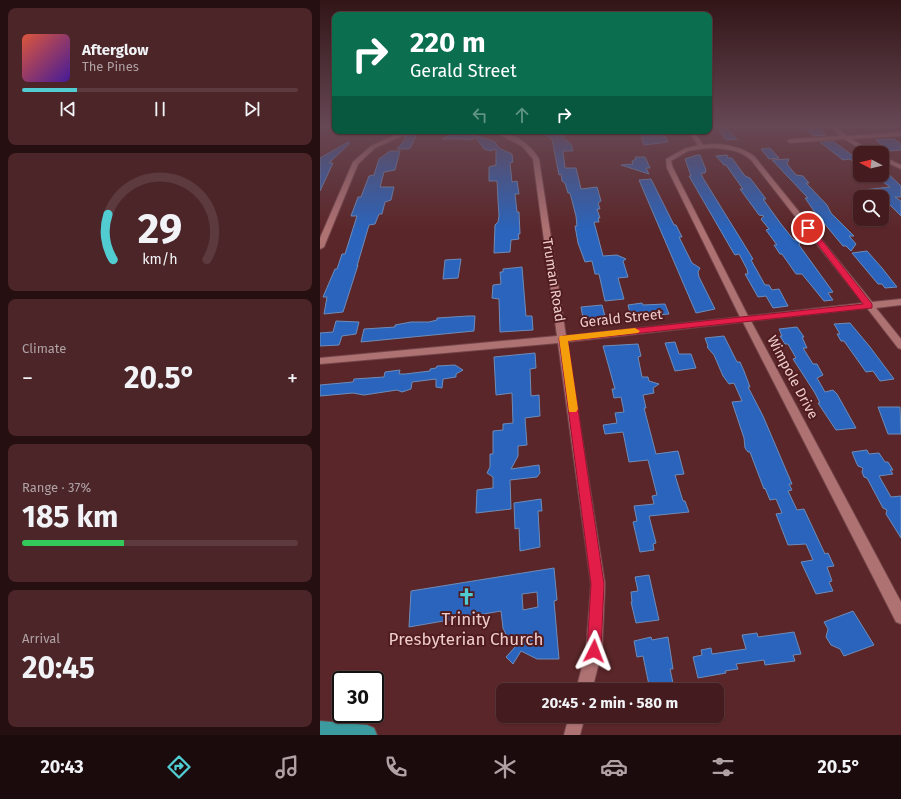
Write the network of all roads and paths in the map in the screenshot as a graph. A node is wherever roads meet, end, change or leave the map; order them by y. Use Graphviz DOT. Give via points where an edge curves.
graph roads {
  1 [pos="356,161"];
  2 [pos="536,161"];
  3 [pos="668,161"];
  4 [pos="755,161"];
  5 [pos="889,161"];
  6 [pos="901,167"];
  7 [pos="320,247"];
  8 [pos="901,302"];
  9 [pos="869,306"];
  10 [pos="746,320"];
  11 [pos="563,338"];
  12 [pos="901,346"];
  13 [pos="320,362"];
  14 [pos="901,618"];
  15 [pos="586,683"];
  16 [pos="575,723"];
  17 [pos="320,731"];
  18 [pos="367,735"];
  19 [pos="572,735"];
  1 -- 7 [label="street"];
  2 -- 11 [label="street, Truman Road"];
  3 -- 10 [label="street, Wimpole Drive"];
  4 -- 9 [label="street"];
  5 -- 6 [label="street"];
  8 -- 9 [label="street, Gerald Street"];
  9 -- 10 [label="street, Gerald Street"];
  9 -- 12 [label="street"];
  10 -- 11 [label="street, Gerald Street"];
  10 -- 14 [label="street, Wimpole Drive"];
  11 -- 13 [label="street, Gerald Street"];
  11 -- 15 [label="street, Truman Road" via="598,584 594,651"];
  16 -- 19 [label="street"];
  17 -- 18 [label="highway"];
}
